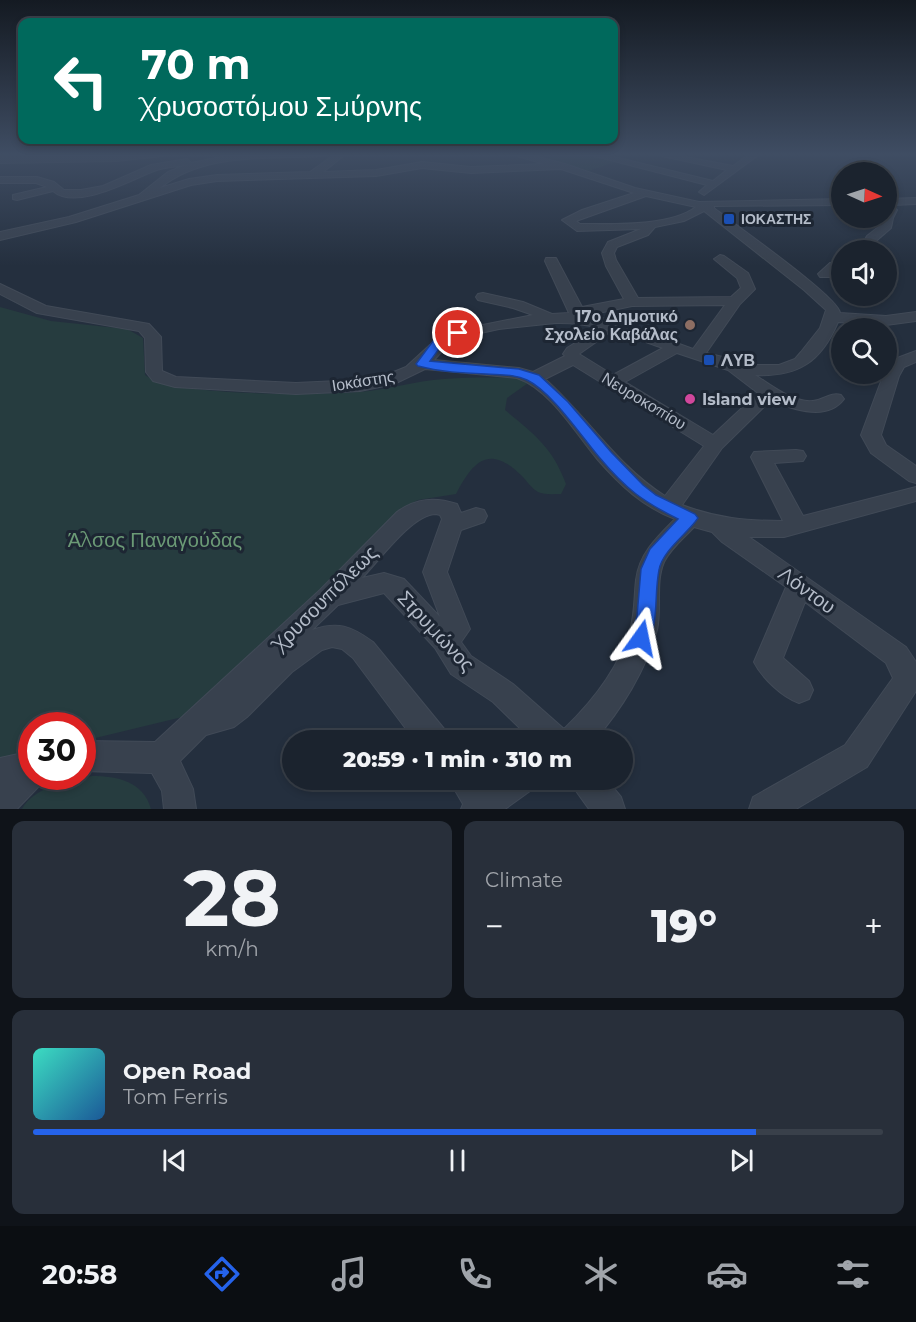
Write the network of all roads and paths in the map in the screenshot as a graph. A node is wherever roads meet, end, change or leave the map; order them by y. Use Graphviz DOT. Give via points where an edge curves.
graph roads {
  1 [pos="13,191"];
  2 [pos="47,191"];
  3 [pos="60,191"];
  4 [pos="96,191"];
  5 [pos="151,191"];
  6 [pos="164,191"];
  7 [pos="639,191"];
  8 [pos="706,191"];
  9 [pos="646,193"];
  10 [pos="143,197"];
  11 [pos="831,203"];
  12 [pos="916,203"];
  13 [pos="728,204"];
  14 [pos="704,205"];
  15 [pos="897,205"];
  16 [pos="897,207"];
  17 [pos="916,210"];
  18 [pos="651,224"];
  19 [pos="885,228"];
  20 [pos="0,236"];
  21 [pos="871,240"];
  22 [pos="720,259"];
  23 [pos="551,261"];
  24 [pos="831,269"];
  25 [pos="825,274"];
  26 [pos="0,288"];
  27 [pos="483,297"];
  28 [pos="632,302"];
  29 [pos="735,302"];
  30 [pos="573,315"];
  31 [pos="834,316"];
  32 [pos="916,316"];
  33 [pos="550,319"];
  34 [pos="601,332"];
  35 [pos="574,346"];
  36 [pos="676,348"];
  37 [pos="696,355"];
  38 [pos="916,356"];
  39 [pos="422,364"];
  40 [pos="732,366"];
  41 [pos="534,378"];
  42 [pos="612,382"];
  43 [pos="769,392"];
  44 [pos="836,399"];
  45 [pos="715,444"];
  46 [pos="796,456"];
  47 [pos="915,490"];
  48 [pos="679,513"];
  49 [pos="719,525"];
  50 [pos="797,526"];
  51 [pos="800,584"];
  52 [pos="329,597"];
  53 [pos="444,640"];
  54 [pos="799,690"];
  55 [pos="201,722"];
  56 [pos="425,730"];
  57 [pos="543,730"];
  58 [pos="583,730"];
  59 [pos="96,756"];
  60 [pos="161,758"];
  61 [pos="18,770"];
  62 [pos="0,774"];
  63 [pos="18,785"];
  64 [pos="495,790"];
  65 [pos="595,790"];
  66 [pos="475,798"];
  67 [pos="0,803"];
  68 [pos="180,809"];
  69 [pos="609,809"];
  70 [pos="765,809"];
  1 -- 2 [label="street" via="19,201"];
  3 -- 4 [label="street"];
  5 -- 10 [label="street"];
  6 -- 10 [label="street"];
  7 -- 9 [label="street"];
  8 -- 13 [label="street" via="704,193"];
  9 -- 14 [label="street"];
  9 -- 18 [label="street" via="568,220 577,228"];
  10 -- 20 [label="street" via="72,220"];
  11 -- 13 [label="street"];
  12 -- 15 [label="street"];
  13 -- 14 [label="street"];
  14 -- 18 [label="street" via="680,219"];
  14 -- 31 [label="street" via="827,302"];
  16 -- 17 [label="street"];
  18 -- 28 [label="street" via="647,232 612,245 608,253"];
  19 -- 21 [label="street"];
  22 -- 29 [label="street" via="743,276 748,289"];
  23 -- 30 [label="street"];
  24 -- 25 [label="street"];
  26 -- 39 [label="street, Ιοκάστης" via="42,310 144,327 153,337 154,372 175,382 336,387 403,375"];
  27 -- 33 [label="street" via="537,310"];
  28 -- 29 [label="street"];
  28 -- 30 [label="street"];
  29 -- 37 [label="street"];
  30 -- 33 [label="street, Ιοκάστης"];
  30 -- 36 [label="street, Ιοκάστης" via="614,324"];
  31 -- 32 [label="street" via="890,320"];
  31 -- 40 [label="street, Ιοκάστης" via="800,363 770,371"];
  33 -- 39 [label="street, Ιοκάστης" via="448,336 437,343"];
  34 -- 35 [label="street"];
  35 -- 41 [label="street"];
  35 -- 42 [label="street, Νευροκοπίου"];
  36 -- 37 [label="street, Ιοκάστης"];
  36 -- 42 [label="street"];
  37 -- 40 [label="street, Ιοκάστης"];
  38 -- 47 [label="street" via="898,364 891,376 871,435 878,449"];
  39 -- 41 [label="street" via="519,373"];
  40 -- 43 [label="street"];
  41 -- 48 [label="street" via="563,404 637,488"];
  42 -- 45 [label="street, Νευροκοπίου"];
  43 -- 44 [label="street" via="812,408"];
  43 -- 45 [label="street"];
  45 -- 48 [label="street"];
  46 -- 50 [label="street" via="761,457"];
  47 -- 50 [label="street"];
  48 -- 49 [label="street"];
  48 -- 58 [label="street" via="650,569 644,627 623,674"];
  49 -- 50 [label="street" via="769,530"];
  49 -- 51 [label="street, Λόντου"];
  51 -- 54 [label="street" via="768,662"];
  51 -- 70 [label="street, Λόντου" via="896,655 905,668 907,681 856,756"];
  52 -- 53 [label="street, Στρυμώνος" via="384,583 395,586"];
  52 -- 53 [label="street, Χρυσουπόλεως" via="415,510 425,506 449,509 464,520 435,572 457,629"];
  52 -- 55 [label="street, Χρυσουπόλεως"];
  53 -- 57 [label="street, Στρυμώνος" via="461,665 503,693"];
  55 -- 56 [label="street" via="223,718 300,648 332,636 348,639 363,650"];
  55 -- 60 [label="street, Χρυσουπόλεως"];
  59 -- 60 [label="street"];
  60 -- 68 [label="street" via="174,783"];
  61 -- 62 [label="street"];
  63 -- 67 [label="street"];
  64 -- 66 [label="street"];
  65 -- 69 [label="street"];
}
